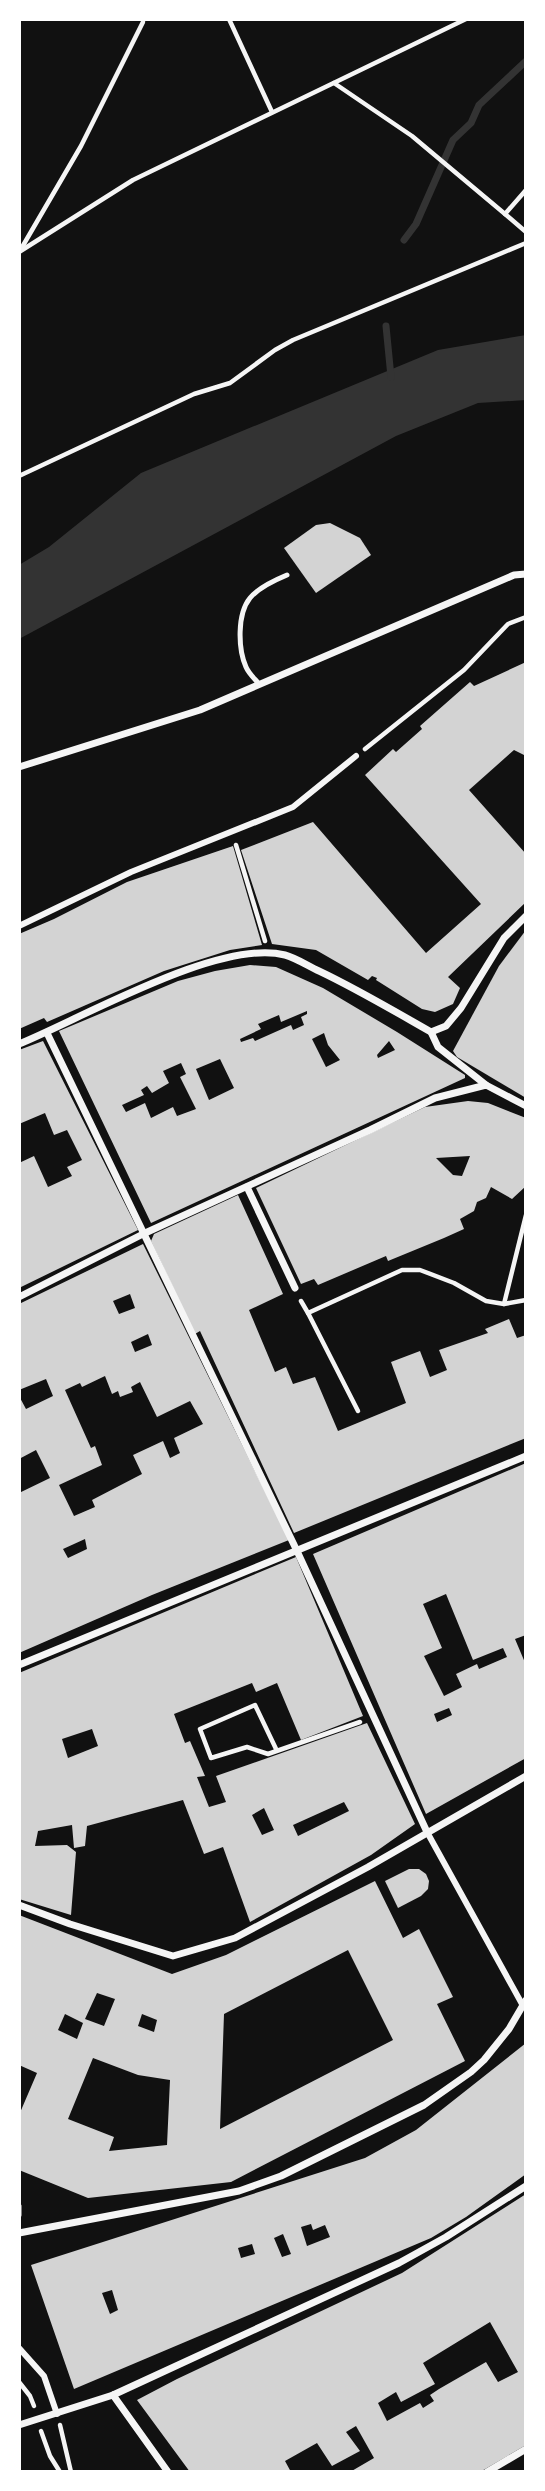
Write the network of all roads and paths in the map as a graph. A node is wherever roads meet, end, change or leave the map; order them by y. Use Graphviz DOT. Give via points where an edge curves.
graph roads {
  1 [pos="229,19"];
  2 [pos="466,19"];
  3 [pos="143,22"];
  4 [pos="333,82"];
  5 [pos="272,112"];
  6 [pos="526,190"];
  7 [pos="505,214"];
  8 [pos="526,232"];
  9 [pos="526,243"];
  10 [pos="19,252"];
  11 [pos="19,476"];
  12 [pos="526,574"];
  13 [pos="287,575"];
  14 [pos="526,617"];
  15 [pos="260,684"];
  16 [pos="356,756"];
  17 [pos="19,766"];
  18 [pos="234,831"];
  19 [pos="526,916"];
  20 [pos="19,926"];
  21 [pos="269,953"];
  22 [pos="47,1032"];
  23 [pos="431,1032"];
  24 [pos="19,1044"];
  25 [pos="486,1085"];
  26 [pos="526,1106"];
  27 [pos="247,1186"];
  28 [pos="526,1215"];
  29 [pos="143,1234"];
  30 [pos="295,1287"];
  31 [pos="19,1297"];
  32 [pos="526,1300"];
  33 [pos="505,1304"];
  34 [pos="308,1313"];
  35 [pos="358,1411"];
  36 [pos="526,1455"];
  37 [pos="297,1551"];
  38 [pos="19,1665"];
  39 [pos="374,1717"];
  40 [pos="277,1751"];
  41 [pos="526,1776"];
  42 [pos="427,1832"];
  43 [pos="19,1905"];
  44 [pos="524,2005"];
  45 [pos="526,2186"];
  46 [pos="19,2206"];
  47 [pos="19,2216"];
  48 [pos="19,2233"];
  49 [pos="19,2348"];
  50 [pos="113,2395"];
  51 [pos="57,2414"];
  52 [pos="19,2425"];
  53 [pos="526,2449"];
  54 [pos="71,2472"];
  55 [pos="168,2472"];
  56 [pos="487,2472"];
  1 -- 5 [label="path"];
  2 -- 4 [label="path"];
  3 -- 10 [label="path" via="81,146"];
  4 -- 5 [label="path"];
  4 -- 7 [label="path" via="412,136"];
  5 -- 10 [label="path" via="133,180"];
  6 -- 7 [label="path"];
  7 -- 8 [label="path"];
  9 -- 11 [label="path" via="293,340 230,383 194,394"];
  12 -- 15 [label="street" via="514,575"];
  13 -- 15 [label="lane" via="250,597 242,614 241,649 247,670"];
  14 -- 16 [label="path" via="508,624 464,670"];
  15 -- 17 [label="street" via="200,709"];
  16 -- 18 [label="street" via="293,807"];
  18 -- 20 [label="street" via="131,872"];
  18 -- 21 [label="path"];
  19 -- 23 [label="street" via="504,938 461,1008 446,1026"];
  21 -- 22 [label="street" via="232,956 168,976"];
  21 -- 23 [label="street" via="286,955 342,982"];
  22 -- 24 [label="street"];
  22 -- 29 [label="street"];
  23 -- 25 [label="street" via="439,1047"];
  25 -- 26 [label="street"];
  25 -- 27 [label="street" via="435,1098"];
  27 -- 29 [label="street"];
  27 -- 30 [label="street"];
  28 -- 33 [label="path"];
  29 -- 31 [label="street"];
  29 -- 37 [label="street"];
  30 -- 34 [label="path"];
  32 -- 33 [label="path"];
  33 -- 34 [label="path" via="486,1301 420,1270 402,1270"];
  34 -- 35 [label="path"];
  36 -- 37 [label="street"];
  37 -- 38 [label="street"];
  37 -- 39 [label="street"];
  39 -- 40 [label="path"];
  39 -- 42 [label="street"];
  40 -- 40 [label="path" via="268,1754 247,1747 211,1758 200,1729 255,1705"];
  41 -- 42 [label="street"];
  42 -- 43 [label="street" via="235,1938 173,1956"];
  42 -- 44 [label="street"];
  44 -- 48 [label="street" via="471,2072 424,2105 281,2176 239,2191"];
  45 -- 50 [label="street" via="400,2263"];
  46 -- 47 [label="lane"];
  49 -- 51 [label="street" via="44,2376"];
  50 -- 51 [label="street"];
  50 -- 55 [label="street"];
  51 -- 52 [label="street"];
  51 -- 54 [label="path"];
  53 -- 56 [label="street"];
}
